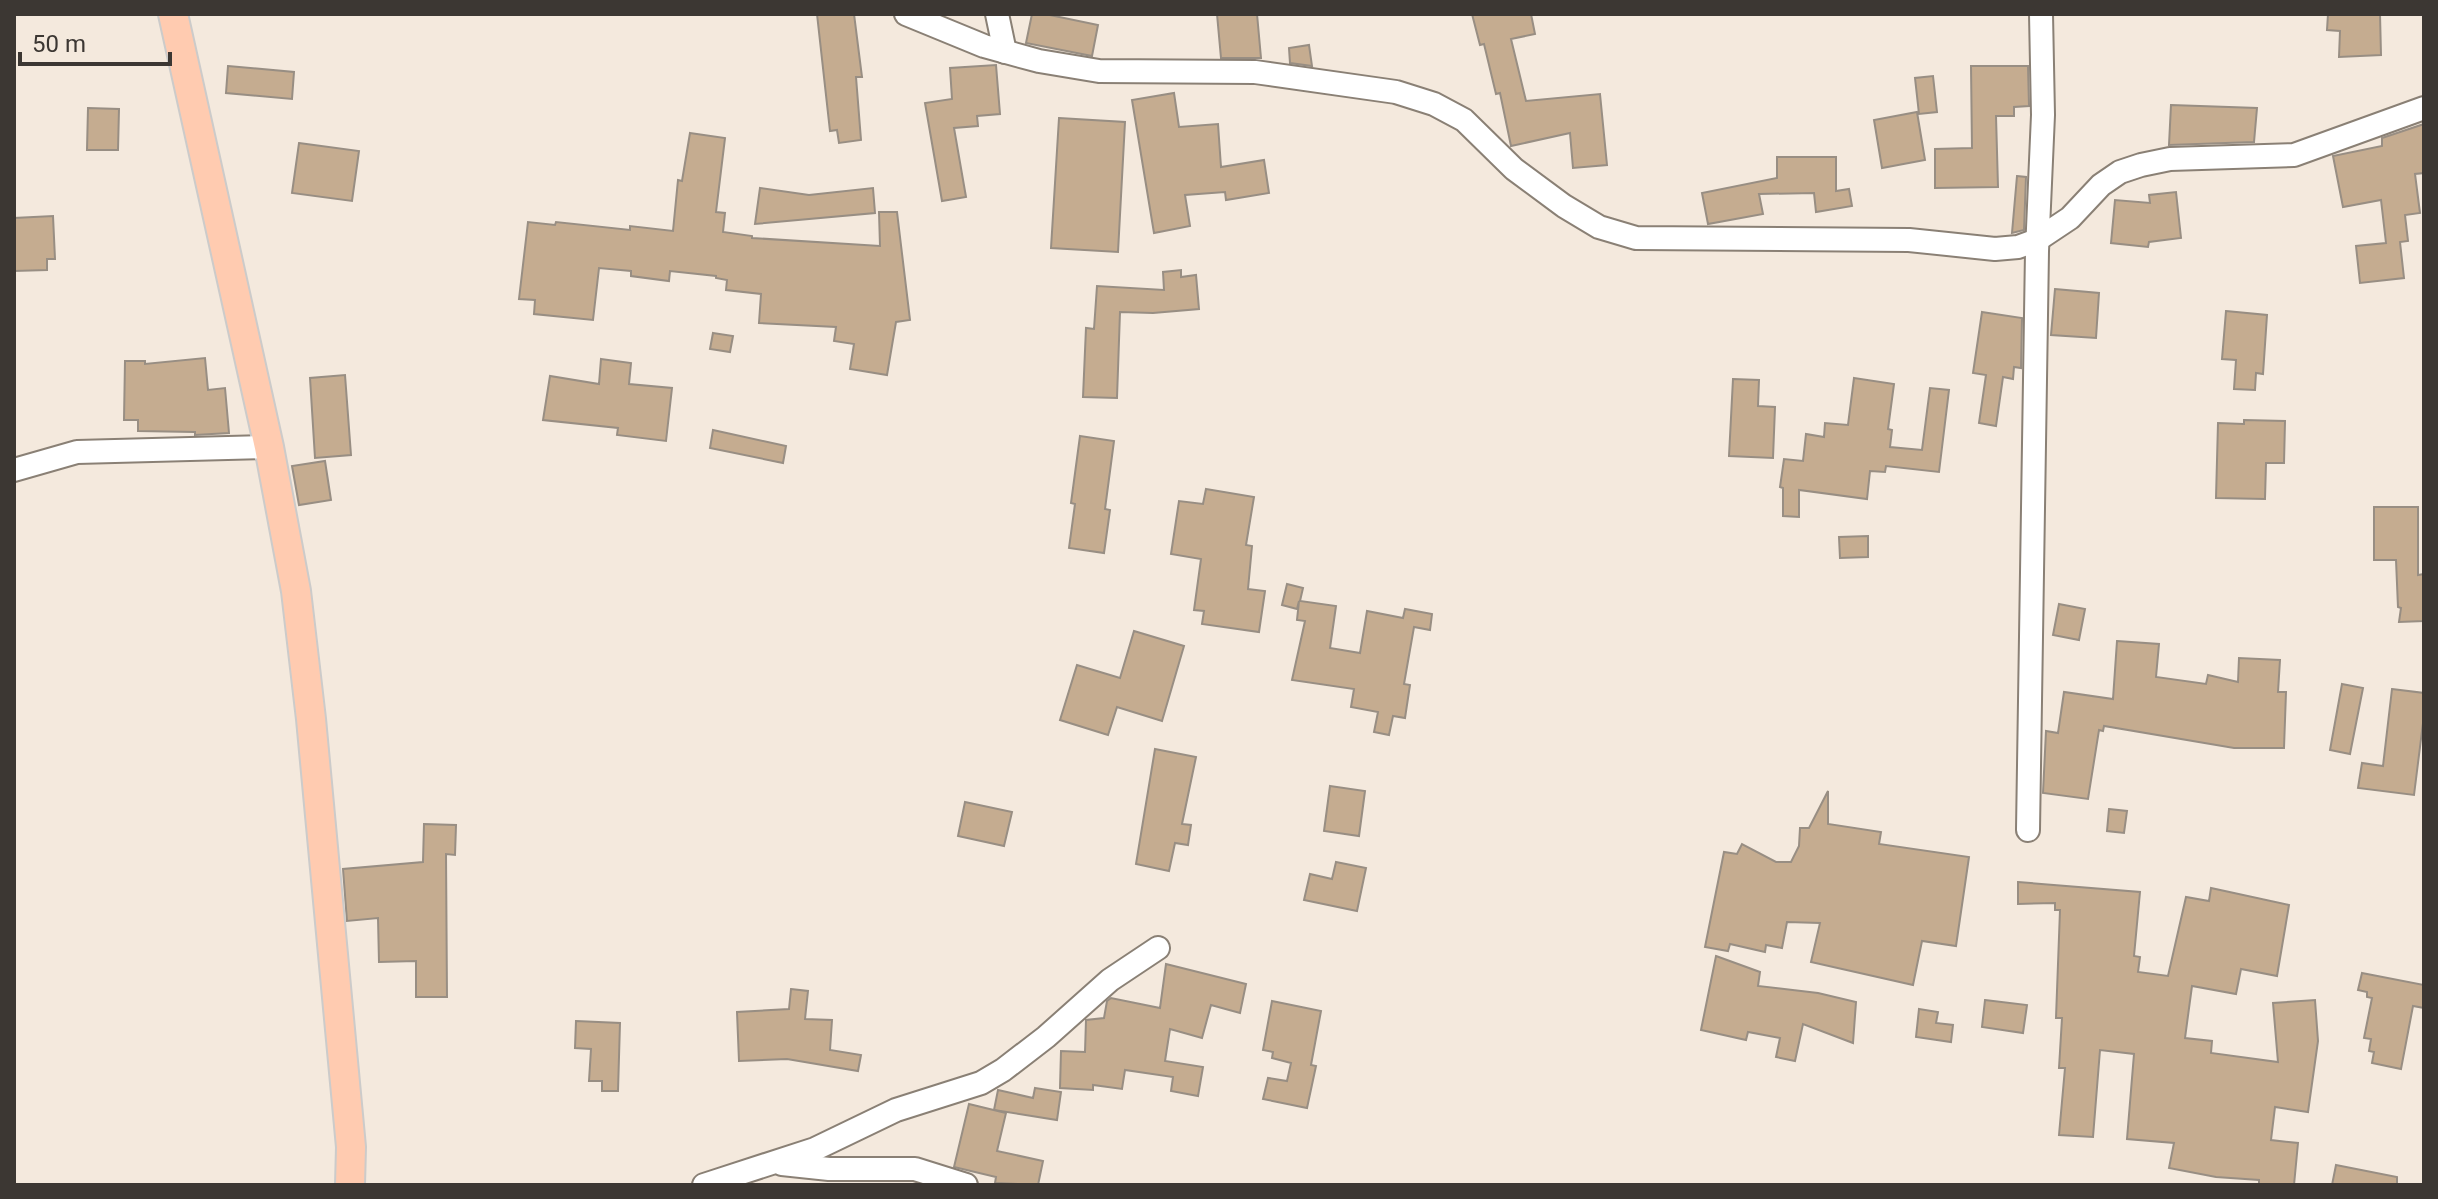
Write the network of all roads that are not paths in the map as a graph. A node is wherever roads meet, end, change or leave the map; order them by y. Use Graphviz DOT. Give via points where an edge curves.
graph roads {
  1 [pos="173,14"];
  2 [pos="906,14"];
  3 [pos="997,14"];
  4 [pos="2041,14"];
  5 [pos="1005,52"];
  6 [pos="2424,108"];
  7 [pos="2037,240"];
  8 [pos="269,447"];
  9 [pos="14,470"];
  10 [pos="2028,830"];
  11 [pos="1158,948"];
  12 [pos="773,1164"];
  13 [pos="350,1185"];
  14 [pos="704,1185"];
  15 [pos="966,1185"];
  1 -- 8 [label="main road"];
  2 -- 5 [label="street"];
  3 -- 5 [label="street"];
  4 -- 7 [label="street"];
  5 -- 7 [label="street" via="1099,71 1255,72 1396,92 1464,120 1514,169 1564,206 1599,227 1636,238 1909,240 1995,249"];
  6 -- 7 [label="street" via="2294,155 2170,159 2120,172"];
  7 -- 10 [label="street"];
  8 -- 9 [label="street" via="77,452"];
  8 -- 13 [label="main road" via="296,591 311,719 351,1147"];
  11 -- 12 [label="street" via="981,1083 896,1110"];
  12 -- 14 [label="street"];
  12 -- 15 [label="street" via="915,1169"];
}
